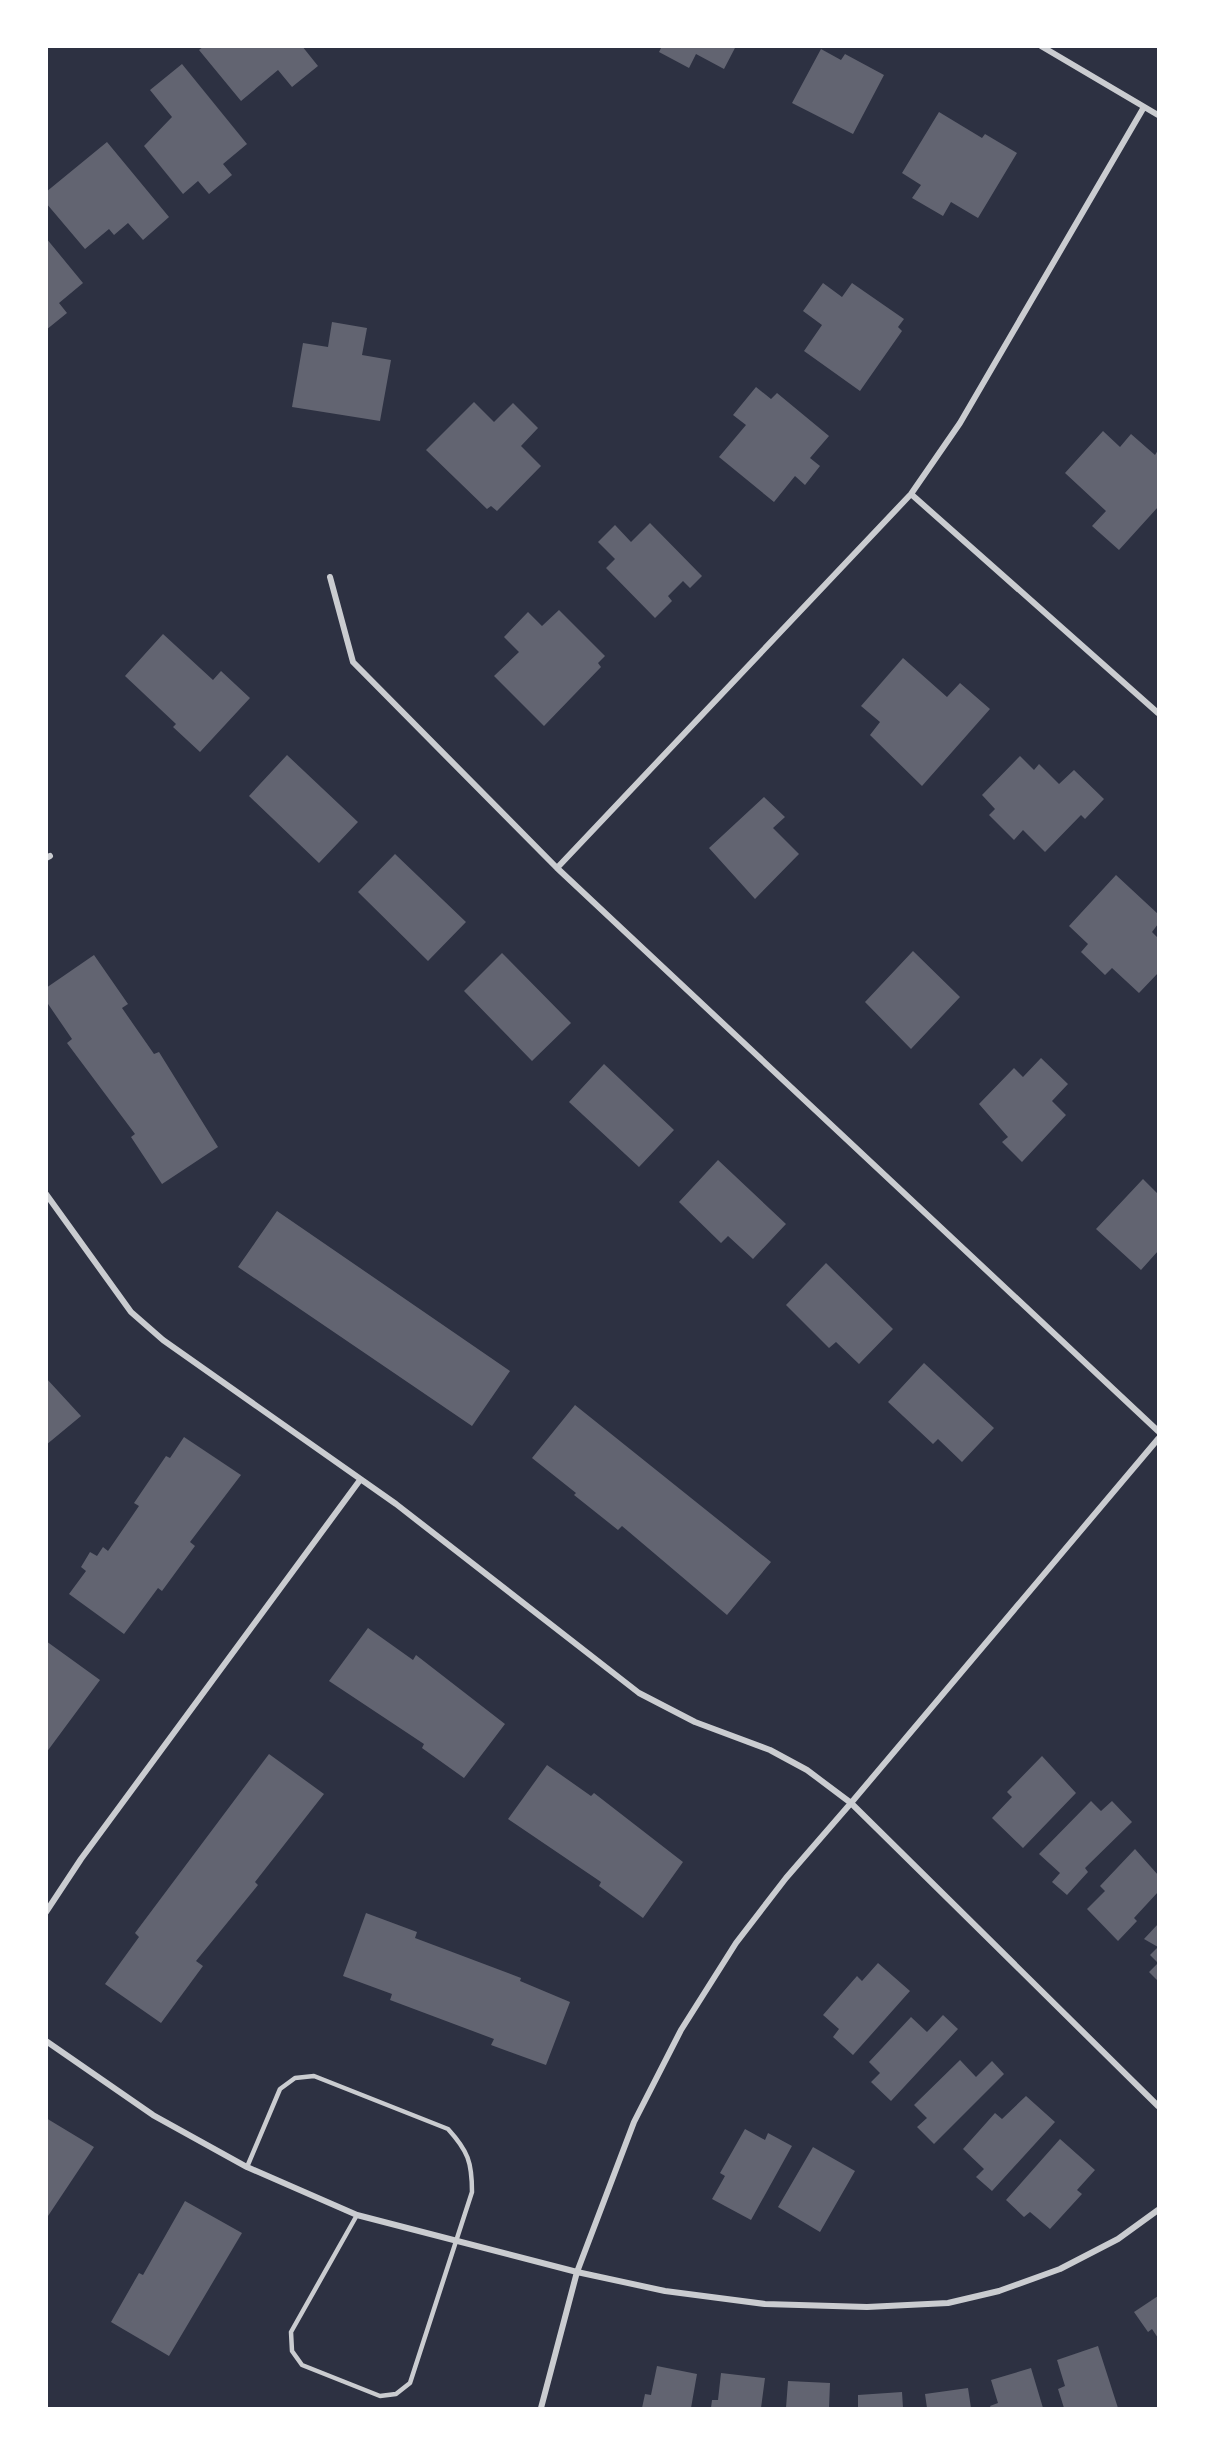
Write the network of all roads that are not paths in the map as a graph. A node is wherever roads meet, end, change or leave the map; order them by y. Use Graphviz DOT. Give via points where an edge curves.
graph roads {
  1 [pos="1041,46"];
  2 [pos="1144,107"];
  3 [pos="1158,115"];
  4 [pos="912,494"];
  5 [pos="330,577"];
  6 [pos="1158,713"];
  7 [pos="557,868"];
  8 [pos="46,1194"];
  9 [pos="1158,1431"];
  10 [pos="1158,1439"];
  11 [pos="360,1480"];
  12 [pos="851,1803"];
  13 [pos="46,1912"];
  14 [pos="46,2041"];
  15 [pos="1158,2106"];
  16 [pos="247,2167"];
  17 [pos="1158,2210"];
  18 [pos="357,2215"];
  19 [pos="457,2241"];
  20 [pos="577,2272"];
  21 [pos="541,2409"];
  1 -- 2 [label="street"];
  2 -- 3 [label="street"];
  2 -- 4 [label="street" via="960,423"];
  4 -- 6 [label="street"];
  4 -- 7 [label="street"];
  5 -- 7 [label="street" via="353,662"];
  7 -- 9 [label="street"];
  8 -- 11 [label="street" via="131,1312 163,1340"];
  10 -- 12 [label="street"];
  11 -- 12 [label="street" via="639,1693 695,1722 770,1750 807,1770"];
  11 -- 13 [label="street" via="81,1858"];
  12 -- 15 [label="street"];
  12 -- 20 [label="street" via="736,1943 681,2030 634,2121"];
  14 -- 16 [label="street" via="153,2115"];
  16 -- 18 [label="street"];
  16 -- 19 [label="lane" via="280,2090 295,2078 314,2076 448,2129 464,2147 472,2169 472,2192"];
  17 -- 20 [label="street" via="1118,2239 1060,2269 999,2291 948,2303 867,2307 765,2304 664,2291"];
  18 -- 19 [label="street"];
  18 -- 19 [label="lane" via="291,2332 292,2351 302,2365 380,2396 396,2394 410,2382"];
  19 -- 20 [label="street"];
  20 -- 21 [label="street"];
}
